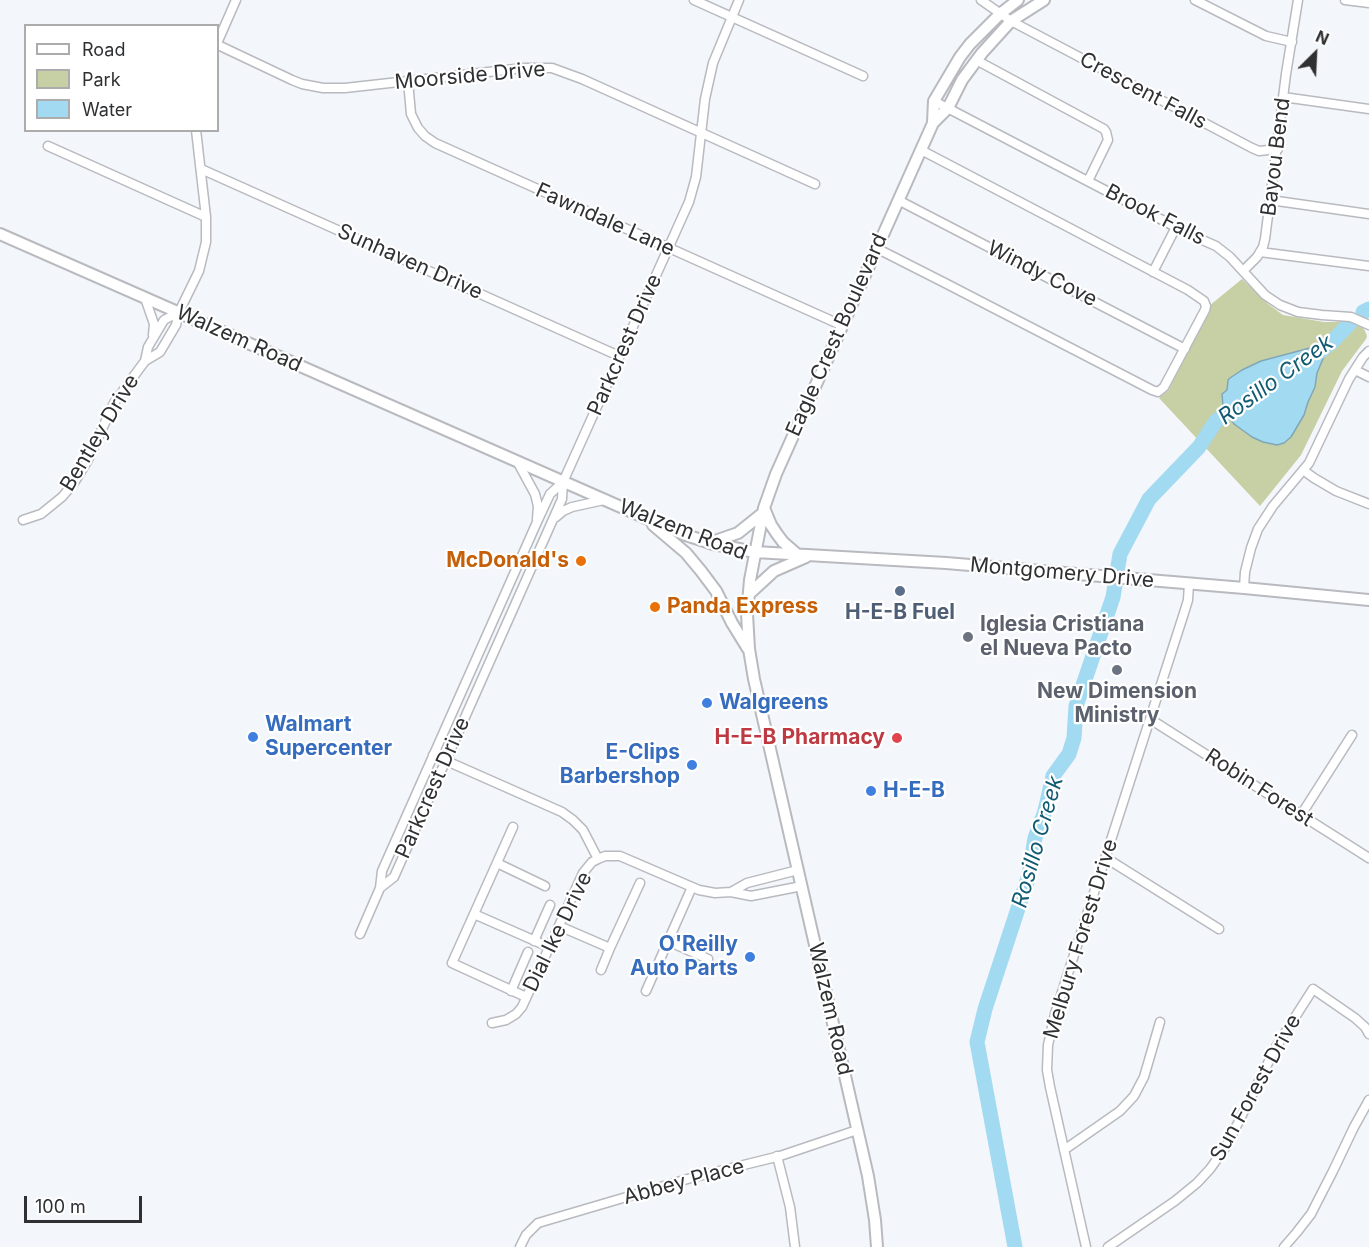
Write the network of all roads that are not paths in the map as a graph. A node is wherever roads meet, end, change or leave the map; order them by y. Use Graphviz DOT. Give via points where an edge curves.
graph roads {
  1 [pos="236,0"];
  2 [pos="694,0"];
  3 [pos="739,0"];
  4 [pos="981,0"];
  5 [pos="1018,0"];
  6 [pos="1044,0"];
  7 [pos="1195,0"];
  8 [pos="1298,0"];
  9 [pos="1345,0"];
  10 [pos="1369,3"];
  11 [pos="1000,14"];
  12 [pos="732,17"];
  13 [pos="1011,21"];
  14 [pos="219,38"];
  15 [pos="1292,42"];
  16 [pos="219,45"];
  17 [pos="976,60"];
  18 [pos="863,76"];
  19 [pos="408,81"];
  20 [pos="1283,97"];
  21 [pos="934,101"];
  22 [pos="948,108"];
  23 [pos="1369,109"];
  24 [pos="933,123"];
  25 [pos="196,132"];
  26 [pos="700,133"];
  27 [pos="48,146"];
  28 [pos="1278,149"];
  29 [pos="921,150"];
  30 [pos="201,169"];
  31 [pos="1088,181"];
  32 [pos="815,184"];
  33 [pos="898,200"];
  34 [pos="1270,200"];
  35 [pos="1369,214"];
  36 [pos="206,217"];
  37 [pos="1176,227"];
  38 [pos="0,234"];
  39 [pos="668,248"];
  40 [pos="876,248"];
  41 [pos="1260,252"];
  42 [pos="1369,266"];
  43 [pos="1244,271"];
  44 [pos="1153,272"];
  45 [pos="145,298"];
  46 [pos="178,312"];
  47 [pos="1369,325"];
  48 [pos="841,326"];
  49 [pos="153,339"];
  50 [pos="1185,349"];
  51 [pos="1369,351"];
  52 [pos="619,356"];
  53 [pos="145,361"];
  54 [pos="1355,370"];
  55 [pos="1369,377"];
  56 [pos="517,461"];
  57 [pos="1303,470"];
  58 [pos="563,482"];
  59 [pos="604,500"];
  60 [pos="1369,504"];
  61 [pos="764,510"];
  62 [pos="553,519"];
  63 [pos="646,519"];
  64 [pos="23,520"];
  65 [pos="537,522"];
  66 [pos="709,543"];
  67 [pos="755,552"];
  68 [pos="805,555"];
  69 [pos="1189,583"];
  70 [pos="1244,588"];
  71 [pos="749,594"];
  72 [pos="1369,600"];
  73 [pos="749,649"];
  74 [pos="1150,718"];
  75 [pos="1352,735"];
  76 [pos="434,755"];
  77 [pos="446,760"];
  78 [pos="1301,815"];
  79 [pos="513,827"];
  80 [pos="1106,858"];
  81 [pos="1369,858"];
  82 [pos="598,859"];
  83 [pos="497,863"];
  84 [pos="798,870"];
  85 [pos="382,871"];
  86 [pos="394,877"];
  87 [pos="640,883"];
  88 [pos="545,886"];
  89 [pos="802,886"];
  90 [pos="692,887"];
  91 [pos="380,888"];
  92 [pos="731,892"];
  93 [pos="550,905"];
  94 [pos="474,914"];
  95 [pos="559,926"];
  96 [pos="1219,929"];
  97 [pos="360,934"];
  98 [pos="534,941"];
  99 [pos="668,941"];
  100 [pos="549,947"];
  101 [pos="610,948"];
  102 [pos="528,952"];
  103 [pos="708,959"];
  104 [pos="601,970"];
  105 [pos="512,991"];
  106 [pos="646,991"];
  107 [pos="526,997"];
  108 [pos="1160,1022"];
  109 [pos="492,1023"];
  110 [pos="1369,1034"];
  111 [pos="1369,1100"];
  112 [pos="857,1130"];
  113 [pos="1064,1150"];
  114 [pos="777,1156"];
  115 [pos="520,1247"];
  116 [pos="795,1247"];
  117 [pos="877,1247"];
  118 [pos="1086,1247"];
  119 [pos="1108,1247"];
  120 [pos="1284,1247"];
  1 -- 14 [label="street"];
  2 -- 12 [label="street"];
  3 -- 12 [label="street, Parkcrest Drive"];
  4 -- 11 [label="street, Crescent Falls"];
  5 -- 11 [label="main road, Eagle Crest Boulevard"];
  6 -- 13 [label="main road, Eagle Crest Boulevard"];
  7 -- 15 [label="street" via="1266,36"];
  8 -- 15 [label="street, Bayou Bend"];
  9 -- 10 [label="street"];
  11 -- 13 [label="street, Crescent Falls"];
  11 -- 21 [label="main road, Eagle Crest Boulevard" via="960,57"];
  12 -- 18 [label="street"];
  12 -- 26 [label="street, Parkcrest Drive" via="713,63"];
  13 -- 17 [label="main road, Eagle Crest Boulevard"];
  13 -- 28 [label="street, Crescent Falls" via="1252,148"];
  15 -- 20 [label="street, Bayou Bend"];
  16 -- 19 [label="street, Moorside Drive" via="313,86 334,88"];
  17 -- 22 [label="main road, Eagle Crest Boulevard"];
  17 -- 31 [label="street" via="1104,129 1108,140"];
  19 -- 26 [label="street, Moorside Drive" via="552,68"];
  19 -- 39 [label="street, Fawndale Lane" via="411,114 418,128 435,143"];
  20 -- 23 [label="street"];
  20 -- 28 [label="street, Bayou Bend"];
  21 -- 22 [label="street, Brook Falls"];
  21 -- 24 [label="main road, Eagle Crest Boulevard"];
  22 -- 24 [label="main road, Eagle Crest Boulevard"];
  22 -- 31 [label="street, Brook Falls"];
  24 -- 29 [label="main road, Eagle Crest Boulevard"];
  25 -- 30 [label="street"];
  26 -- 32 [label="street, Moorside Drive"];
  26 -- 39 [label="street, Parkcrest Drive" via="696,177"];
  27 -- 36 [label="street"];
  28 -- 34 [label="street, Bayou Bend"];
  29 -- 33 [label="main road, Eagle Crest Boulevard"];
  29 -- 44 [label="street"];
  30 -- 36 [label="street"];
  30 -- 52 [label="street, Sunhaven Drive"];
  31 -- 37 [label="street, Brook Falls"];
  33 -- 40 [label="main road, Eagle Crest Boulevard"];
  33 -- 50 [label="street, Windy Cove"];
  34 -- 35 [label="street"];
  34 -- 41 [label="street, Bayou Bend"];
  36 -- 46 [label="street" via="206,242 199,271"];
  37 -- 43 [label="street, Brook Falls" via="1216,246"];
  37 -- 44 [label="street"];
  38 -- 45 [label="main road, Walzem Road"];
  39 -- 48 [label="street, Fawndale Lane"];
  39 -- 52 [label="street, Parkcrest Drive"];
  40 -- 48 [label="main road, Eagle Crest Boulevard"];
  40 -- 50 [label="street" via="1158,392"];
  41 -- 42 [label="street"];
  41 -- 43 [label="street, Bayou Bend"];
  43 -- 47 [label="street, Brook Falls" via="1265,295 1280,305 1298,312 1351,316"];
  44 -- 50 [label="street" via="1204,301 1206,306"];
  45 -- 46 [label="main road, Walzem Road"];
  45 -- 49 [label="street, Bentley Drive" via="154,324"];
  46 -- 49 [label="street, Bentley Drive" via="164,320"];
  46 -- 53 [label="street, Bentley Drive" via="176,326 160,352"];
  46 -- 56 [label="main road, Walzem Road"];
  48 -- 61 [label="main road, Eagle Crest Boulevard"];
  49 -- 53 [label="street, Bentley Drive"];
  51 -- 54 [label="street"];
  52 -- 58 [label="street, Parkcrest Drive"];
  53 -- 64 [label="street, Bentley Drive" via="114,403 74,483 41,514"];
  54 -- 55 [label="street"];
  54 -- 57 [label="street"];
  56 -- 58 [label="main road, Walzem Road"];
  56 -- 65 [label="street, Parkcrest Drive" via="535,494"];
  57 -- 60 [label="street" via="1336,491"];
  57 -- 70 [label="street" via="1258,529"];
  58 -- 59 [label="main road, Walzem Road"];
  58 -- 62 [label="street, Parkcrest Drive" via="562,499"];
  58 -- 65 [label="street, Parkcrest Drive" via="550,494"];
  59 -- 62 [label="street" via="572,507"];
  59 -- 63 [label="main road, Walzem Road"];
  61 -- 66 [label="main road" via="738,532"];
  61 -- 67 [label="main road, Eagle Crest Boulevard"];
  61 -- 68 [label="main road" via="783,542"];
  62 -- 77 [label="street, Parkcrest Drive"];
  63 -- 66 [label="main road, Walzem Road"];
  63 -- 73 [label="main road" via="701,570"];
  65 -- 76 [label="street, Parkcrest Drive"];
  66 -- 67 [label="main road, Walzem Road"];
  67 -- 68 [label="main road, Montgomery Drive"];
  67 -- 71 [label="main road, Walzem Road"];
  68 -- 69 [label="main road, Montgomery Drive" via="902,559"];
  68 -- 71 [label="main road" via="774,571"];
  69 -- 70 [label="main road, Montgomery Drive"];
  69 -- 74 [label="street, Melbury Forest Drive" via="1188,600"];
  70 -- 72 [label="main road, Montgomery Drive"];
  71 -- 73 [label="main road, Walzem Road"];
  73 -- 84 [label="main road, Walzem Road"];
  74 -- 78 [label="street, Robin Forest"];
  74 -- 80 [label="street, Melbury Forest Drive"];
  75 -- 78 [label="street"];
  76 -- 77 [label="street"];
  76 -- 85 [label="street, Parkcrest Drive"];
  77 -- 82 [label="street" via="562,812 584,830"];
  77 -- 86 [label="street, Parkcrest Drive"];
  78 -- 81 [label="street, Robin Forest"];
  79 -- 83 [label="street"];
  80 -- 96 [label="street"];
  80 -- 113 [label="street, Melbury Forest Drive" via="1048,1045 1047,1070"];
  82 -- 90 [label="street, Dial Ike Drive" via="620,856"];
  82 -- 95 [label="street, Dial Ike Drive" via="583,873"];
  83 -- 88 [label="street"];
  83 -- 94 [label="street"];
  84 -- 89 [label="main road, Walzem Road"];
  84 -- 92 [label="street, Dial Ike Drive" via="747,882"];
  85 -- 86 [label="street"];
  85 -- 91 [label="street, Parkcrest Drive"];
  86 -- 91 [label="street, Parkcrest Drive"];
  87 -- 101 [label="street"];
  89 -- 92 [label="street, Dial Ike Drive" via="751,896"];
  89 -- 112 [label="main road, Walzem Road"];
  90 -- 92 [label="street, Dial Ike Drive" via="715,893"];
  90 -- 99 [label="street"];
  91 -- 97 [label="street, Parkcrest Drive"];
  93 -- 98 [label="street"];
  94 -- 98 [label="street"];
  94 -- 105 [label="street" via="452,963"];
  95 -- 100 [label="street, Dial Ike Drive"];
  95 -- 101 [label="street"];
  98 -- 100 [label="street"];
  99 -- 103 [label="street"];
  99 -- 106 [label="street"];
  100 -- 107 [label="street, Dial Ike Drive"];
  101 -- 104 [label="street"];
  102 -- 105 [label="street"];
  105 -- 107 [label="street"];
  107 -- 109 [label="street, Dial Ike Drive" via="516,1014"];
  108 -- 113 [label="street" via="1144,1077 1134,1096 1120,1111"];
  110 -- 119 [label="street, Sun Forest Drive" via="1355,1018 1313,989 1276,1047 1227,1145 1210,1169 1175,1201"];
  111 -- 120 [label="street" via="1311,1214"];
  112 -- 114 [label="street, Abbey Place"];
  112 -- 117 [label="main road, Walzem Road" via="870,1187"];
  113 -- 118 [label="street, Melbury Forest Drive"];
  114 -- 115 [label="street, Abbey Place" via="538,1223"];
  114 -- 116 [label="street"];
}
